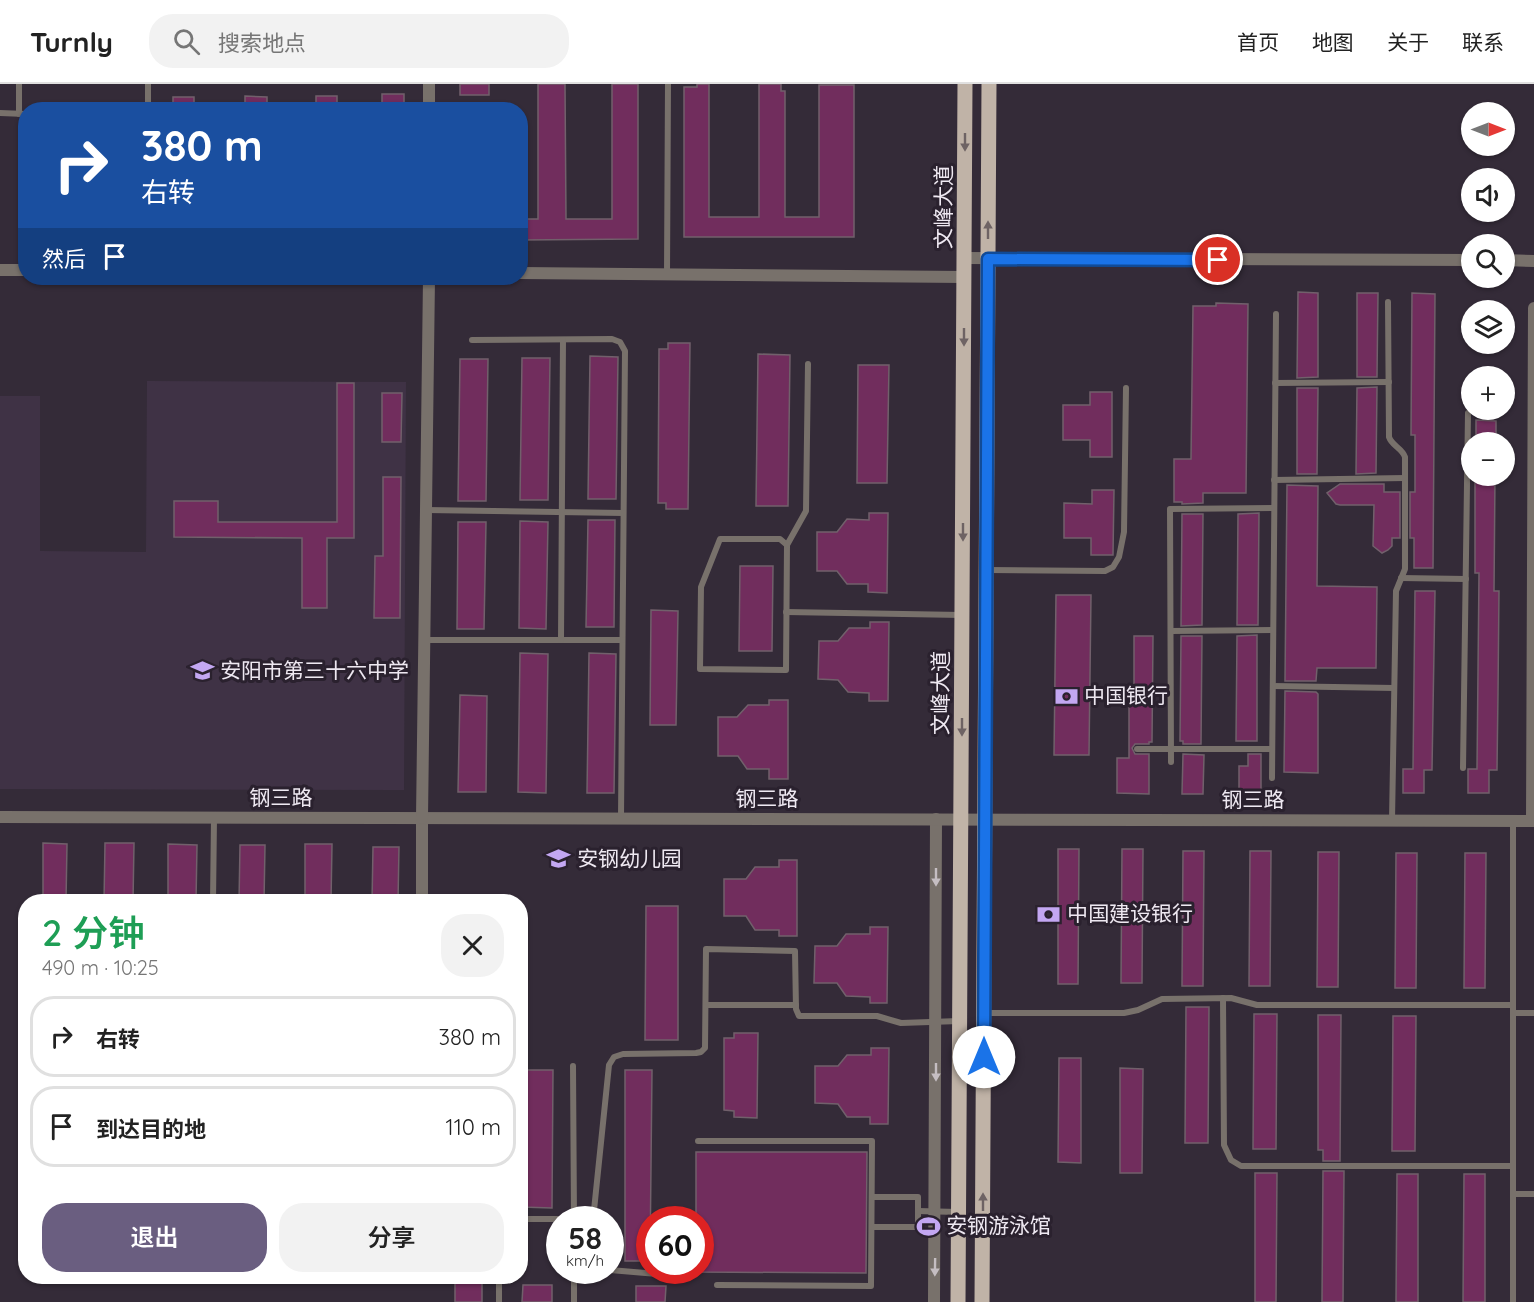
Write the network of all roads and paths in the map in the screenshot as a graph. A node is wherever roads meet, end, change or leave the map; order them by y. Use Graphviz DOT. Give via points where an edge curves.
graph roads {
  1 [pos="19,84"];
  2 [pos="148,84"];
  3 [pos="429,84"];
  4 [pos="668,84"];
  5 [pos="965,84"];
  6 [pos="989,84"];
  7 [pos="21,102"];
  8 [pos="148,102"];
  9 [pos="429,102"];
  10 [pos="0,113"];
  11 [pos="18,114"];
  12 [pos="964,258"];
  13 [pos="988,259"];
  14 [pos="1461,260"];
  15 [pos="1515,260"];
  16 [pos="1534,261"];
  17 [pos="0,270"];
  18 [pos="18,270"];
  19 [pos="528,273"];
  20 [pos="667,274"];
  21 [pos="964,277"];
  22 [pos="429,285"];
  23 [pos="1388,302"];
  24 [pos="1534,308"];
  25 [pos="1276,314"];
  26 [pos="472,340"];
  27 [pos="563,340"];
  28 [pos="1534,359"];
  29 [pos="808,364"];
  30 [pos="1275,382"];
  31 [pos="1389,382"];
  32 [pos="1126,388"];
  33 [pos="1468,420"];
  34 [pos="1405,478"];
  35 [pos="1274,480"];
  36 [pos="1274,508"];
  37 [pos="426,510"];
  38 [pos="562,512"];
  39 [pos="623,513"];
  40 [pos="787,545"];
  41 [pos="986,570"];
  42 [pos="1401,578"];
  43 [pos="1466,579"];
  44 [pos="786,612"];
  45 [pos="962,615"];
  46 [pos="1273,630"];
  47 [pos="1171,631"];
  48 [pos="424,640"];
  49 [pos="561,640"];
  50 [pos="622,640"];
  51 [pos="1273,686"];
  52 [pos="1394,688"];
  53 [pos="1272,748"];
  54 [pos="1137,749"];
  55 [pos="1171,749"];
  56 [pos="1171,762"];
  57 [pos="1463,768"];
  58 [pos="1272,778"];
  59 [pos="0,817"];
  60 [pos="214,818"];
  61 [pos="422,818"];
  62 [pos="621,818"];
  63 [pos="936,819"];
  64 [pos="961,819"];
  65 [pos="985,819"];
  66 [pos="1392,820"];
  67 [pos="1513,821"];
  68 [pos="1533,821"];
  69 [pos="213,894"];
  70 [pos="422,894"];
  71 [pos="1223,998"];
  72 [pos="706,1005"];
  73 [pos="796,1005"];
  74 [pos="1513,1005"];
  75 [pos="984,1012"];
  76 [pos="1513,1013"];
  77 [pos="1534,1013"];
  78 [pos="960,1021"];
  79 [pos="936,1022"];
  80 [pos="573,1066"];
  81 [pos="698,1141"];
  82 [pos="1513,1166"];
  83 [pos="1513,1194"];
  84 [pos="1534,1194"];
  85 [pos="872,1197"];
  86 [pos="574,1206"];
  87 [pos="594,1206"];
  88 [pos="918,1211"];
  89 [pos="935,1212"];
  90 [pos="959,1212"];
  91 [pos="528,1219"];
  92 [pos="546,1219"];
  93 [pos="872,1227"];
  94 [pos="499,1284"];
  95 [pos="574,1284"];
  96 [pos="717,1285"];
  97 [pos="499,1302"];
  98 [pos="574,1302"];
  99 [pos="934,1302"];
  100 [pos="958,1302"];
  101 [pos="982,1302"];
  102 [pos="1513,1302"];
  1 -- 7 [label="lane"];
  2 -- 8 [label="lane"];
  3 -- 9 [label="street"];
  4 -- 20 [label="lane"];
  5 -- 12 [label="main road, 文峰大道, one-way"];
  13 -- 6 [label="main road, one-way"];
  10 -- 11 [label="lane"];
  12 -- 13 [label="street"];
  12 -- 21 [label="main road, 文峰大道"];
  13 -- 14 [label="street"];
  13 -- 41 [label="main road"];
  15 -- 16 [label="street"];
  17 -- 18 [label="street"];
  19 -- 20 [label="street"];
  20 -- 21 [label="street"];
  21 -- 45 [label="main road, 文峰大道, one-way"];
  22 -- 37 [label="street"];
  23 -- 31 [label="lane"];
  24 -- 28 [label="street"];
  25 -- 30 [label="lane"];
  26 -- 27 [label="lane"];
  27 -- 38 [label="lane"];
  27 -- 39 [label="lane" via="612,339 620,342 625,351"];
  28 -- 68 [label="street"];
  29 -- 40 [label="lane" via="806,511"];
  30 -- 31 [label="lane"];
  30 -- 35 [label="lane"];
  31 -- 34 [label="lane" via="1389,437 1403,451"];
  32 -- 41 [label="lane" via="1124,532 1113,567 1105,571"];
  33 -- 43 [label="lane"];
  34 -- 35 [label="lane"];
  34 -- 42 [label="lane" via="1405,569"];
  35 -- 36 [label="lane"];
  36 -- 46 [label="lane"];
  36 -- 47 [label="lane" via="1170,509"];
  37 -- 38 [label="lane"];
  37 -- 48 [label="street"];
  38 -- 39 [label="lane"];
  38 -- 49 [label="lane"];
  39 -- 50 [label="lane"];
  40 -- 44 [label="lane"];
  40 -- 44 [label="lane" via="780,539 720,539 701,587 700,669 786,670"];
  41 -- 65 [label="main road"];
  42 -- 43 [label="lane"];
  42 -- 52 [label="lane" via="1396,591"];
  43 -- 57 [label="lane"];
  44 -- 45 [label="lane"];
  45 -- 64 [label="main road, 文峰大道, one-way"];
  46 -- 47 [label="lane"];
  46 -- 51 [label="lane"];
  47 -- 55 [label="lane"];
  48 -- 49 [label="lane"];
  48 -- 61 [label="street"];
  49 -- 50 [label="lane"];
  50 -- 62 [label="lane"];
  51 -- 52 [label="lane"];
  51 -- 53 [label="lane"];
  52 -- 66 [label="lane"];
  53 -- 55 [label="lane"];
  53 -- 58 [label="lane"];
  54 -- 55 [label="lane"];
  55 -- 56 [label="lane"];
  59 -- 60 [label="street, 钢三路"];
  60 -- 61 [label="street, 钢三路"];
  60 -- 69 [label="lane"];
  61 -- 62 [label="street, 钢三路"];
  61 -- 70 [label="street"];
  62 -- 63 [label="street, 钢三路"];
  63 -- 64 [label="street, 钢三路"];
  63 -- 79 [label="street, one-way"];
  64 -- 65 [label="street, 钢三路"];
  64 -- 78 [label="main road, 文峰大道"];
  65 -- 66 [label="street, 钢三路"];
  65 -- 75 [label="main road"];
  66 -- 67 [label="street, 钢三路"];
  67 -- 68 [label="street, 钢三路"];
  67 -- 74 [label="lane"];
  71 -- 74 [label="lane" via="1257,1005"];
  71 -- 75 [label="lane" via="1162,999 1124,1013"];
  71 -- 82 [label="lane" via="1224,1144 1231,1160 1241,1166"];
  72 -- 73 [label="lane"];
  72 -- 73 [label="lane" via="706,950 795,951"];
  72 -- 87 [label="lane" via="705,1048 701,1052 623,1054 614,1057 609,1065"];
  73 -- 79 [label="lane" via="800,1016 877,1016 901,1023"];
  74 -- 76 [label="lane"];
  101 -- 75 [label="main road, one-way"];
  76 -- 77 [label="lane"];
  76 -- 82 [label="lane"];
  78 -- 79 [label="lane"];
  78 -- 90 [label="main road, 文峰大道"];
  79 -- 89 [label="street, one-way"];
  80 -- 86 [label="lane"];
  81 -- 85 [label="lane" via="872,1141"];
  82 -- 83 [label="lane"];
  83 -- 84 [label="lane"];
  83 -- 102 [label="lane"];
  85 -- 88 [label="lane" via="918,1197"];
  85 -- 93 [label="lane"];
  88 -- 89 [label="lane"];
  88 -- 93 [label="lane" via="918,1227"];
  89 -- 90 [label="lane"];
  89 -- 99 [label="street, one-way"];
  90 -- 100 [label="main road, 文峰大道"];
  91 -- 92 [label="lane"];
  93 -- 96 [label="lane" via="871,1286"];
  94 -- 97 [label="lane"];
  95 -- 98 [label="lane"];
}
